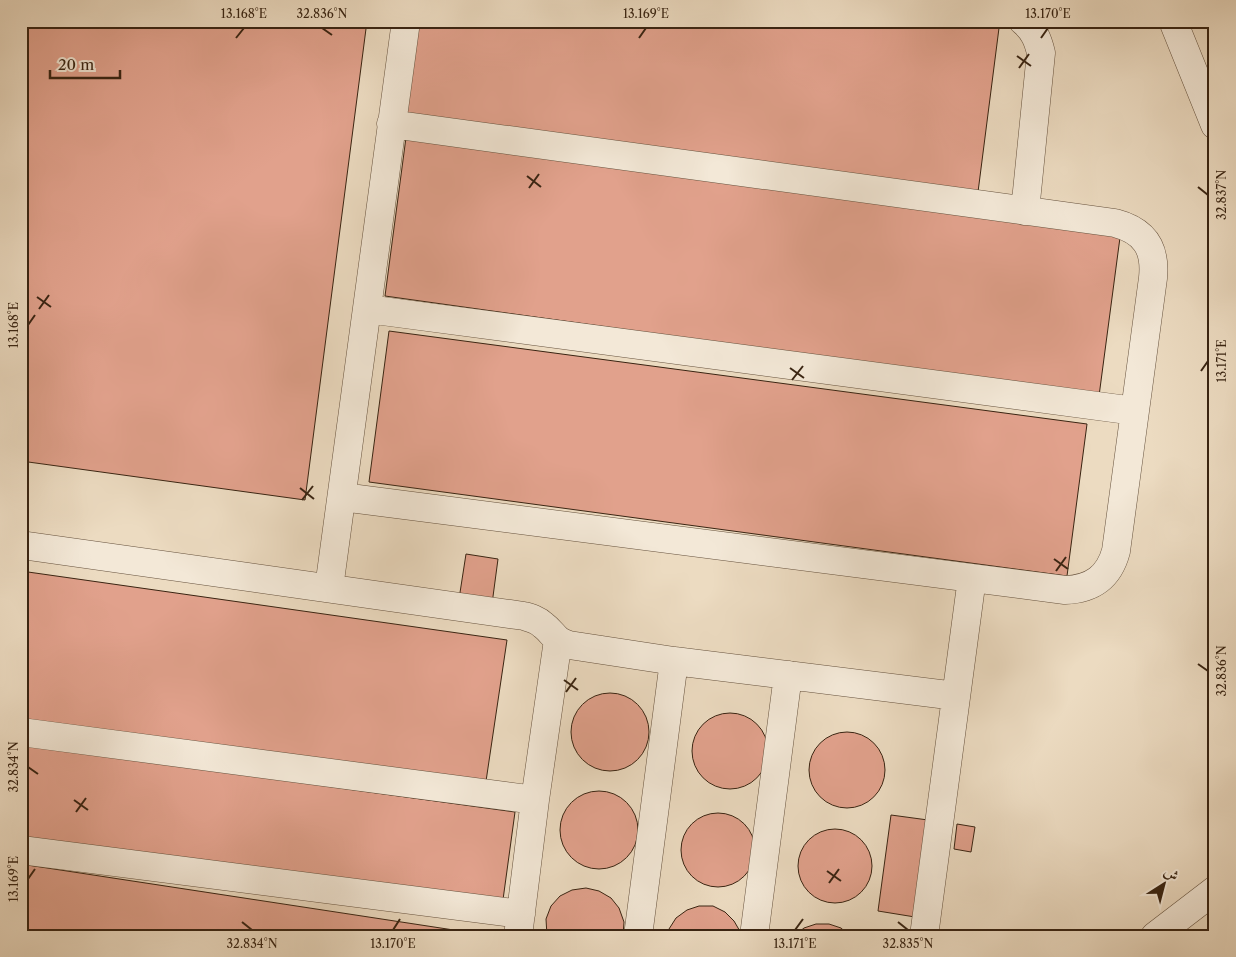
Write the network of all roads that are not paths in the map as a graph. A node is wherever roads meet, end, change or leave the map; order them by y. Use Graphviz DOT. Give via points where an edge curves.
graph roads {
  1 [pos="406,21"];
  2 [pos="1024,21"];
  3 [pos="1172,21"];
  4 [pos="391,124"];
  5 [pos="1215,125"];
  6 [pos="1025,211"];
  7 [pos="367,309"];
  8 [pos="1135,411"];
  9 [pos="342,497"];
  10 [pos="21,545"];
  11 [pos="972,578"];
  12 [pos="329,588"];
  13 [pos="558,640"];
  14 [pos="674,661"];
  15 [pos="788,675"];
  16 [pos="956,696"];
  17 [pos="21,732"];
  18 [pos="536,800"];
  19 [pos="21,850"];
  20 [pos="1215,890"];
  21 [pos="520,925"];
  22 [pos="638,936"];
  23 [pos="754,936"];
  24 [pos="924,936"];
  25 [pos="1155,936"];
  1 -- 4 [label="street"];
  2 -- 6 [label="street" via="1035,33 1041,53"];
  3 -- 5 [label="street"];
  4 -- 6 [label="street"];
  4 -- 7 [label="street"];
  6 -- 8 [label="street" via="1127,226 1146,242 1154,266"];
  7 -- 8 [label="street"];
  7 -- 9 [label="street"];
  8 -- 11 [label="street" via="1116,551 1102,577 1085,588 1075,590"];
  9 -- 11 [label="street"];
  9 -- 12 [label="street"];
  10 -- 12 [label="street"];
  11 -- 16 [label="street"];
  12 -- 13 [label="street" via="524,616 537,620"];
  13 -- 14 [label="street" via="569,645"];
  13 -- 18 [label="street"];
  14 -- 15 [label="street"];
  14 -- 22 [label="street"];
  15 -- 16 [label="street"];
  15 -- 23 [label="street"];
  16 -- 24 [label="street"];
  17 -- 18 [label="street"];
  18 -- 21 [label="street"];
  19 -- 21 [label="street"];
  20 -- 25 [label="street"];
}
